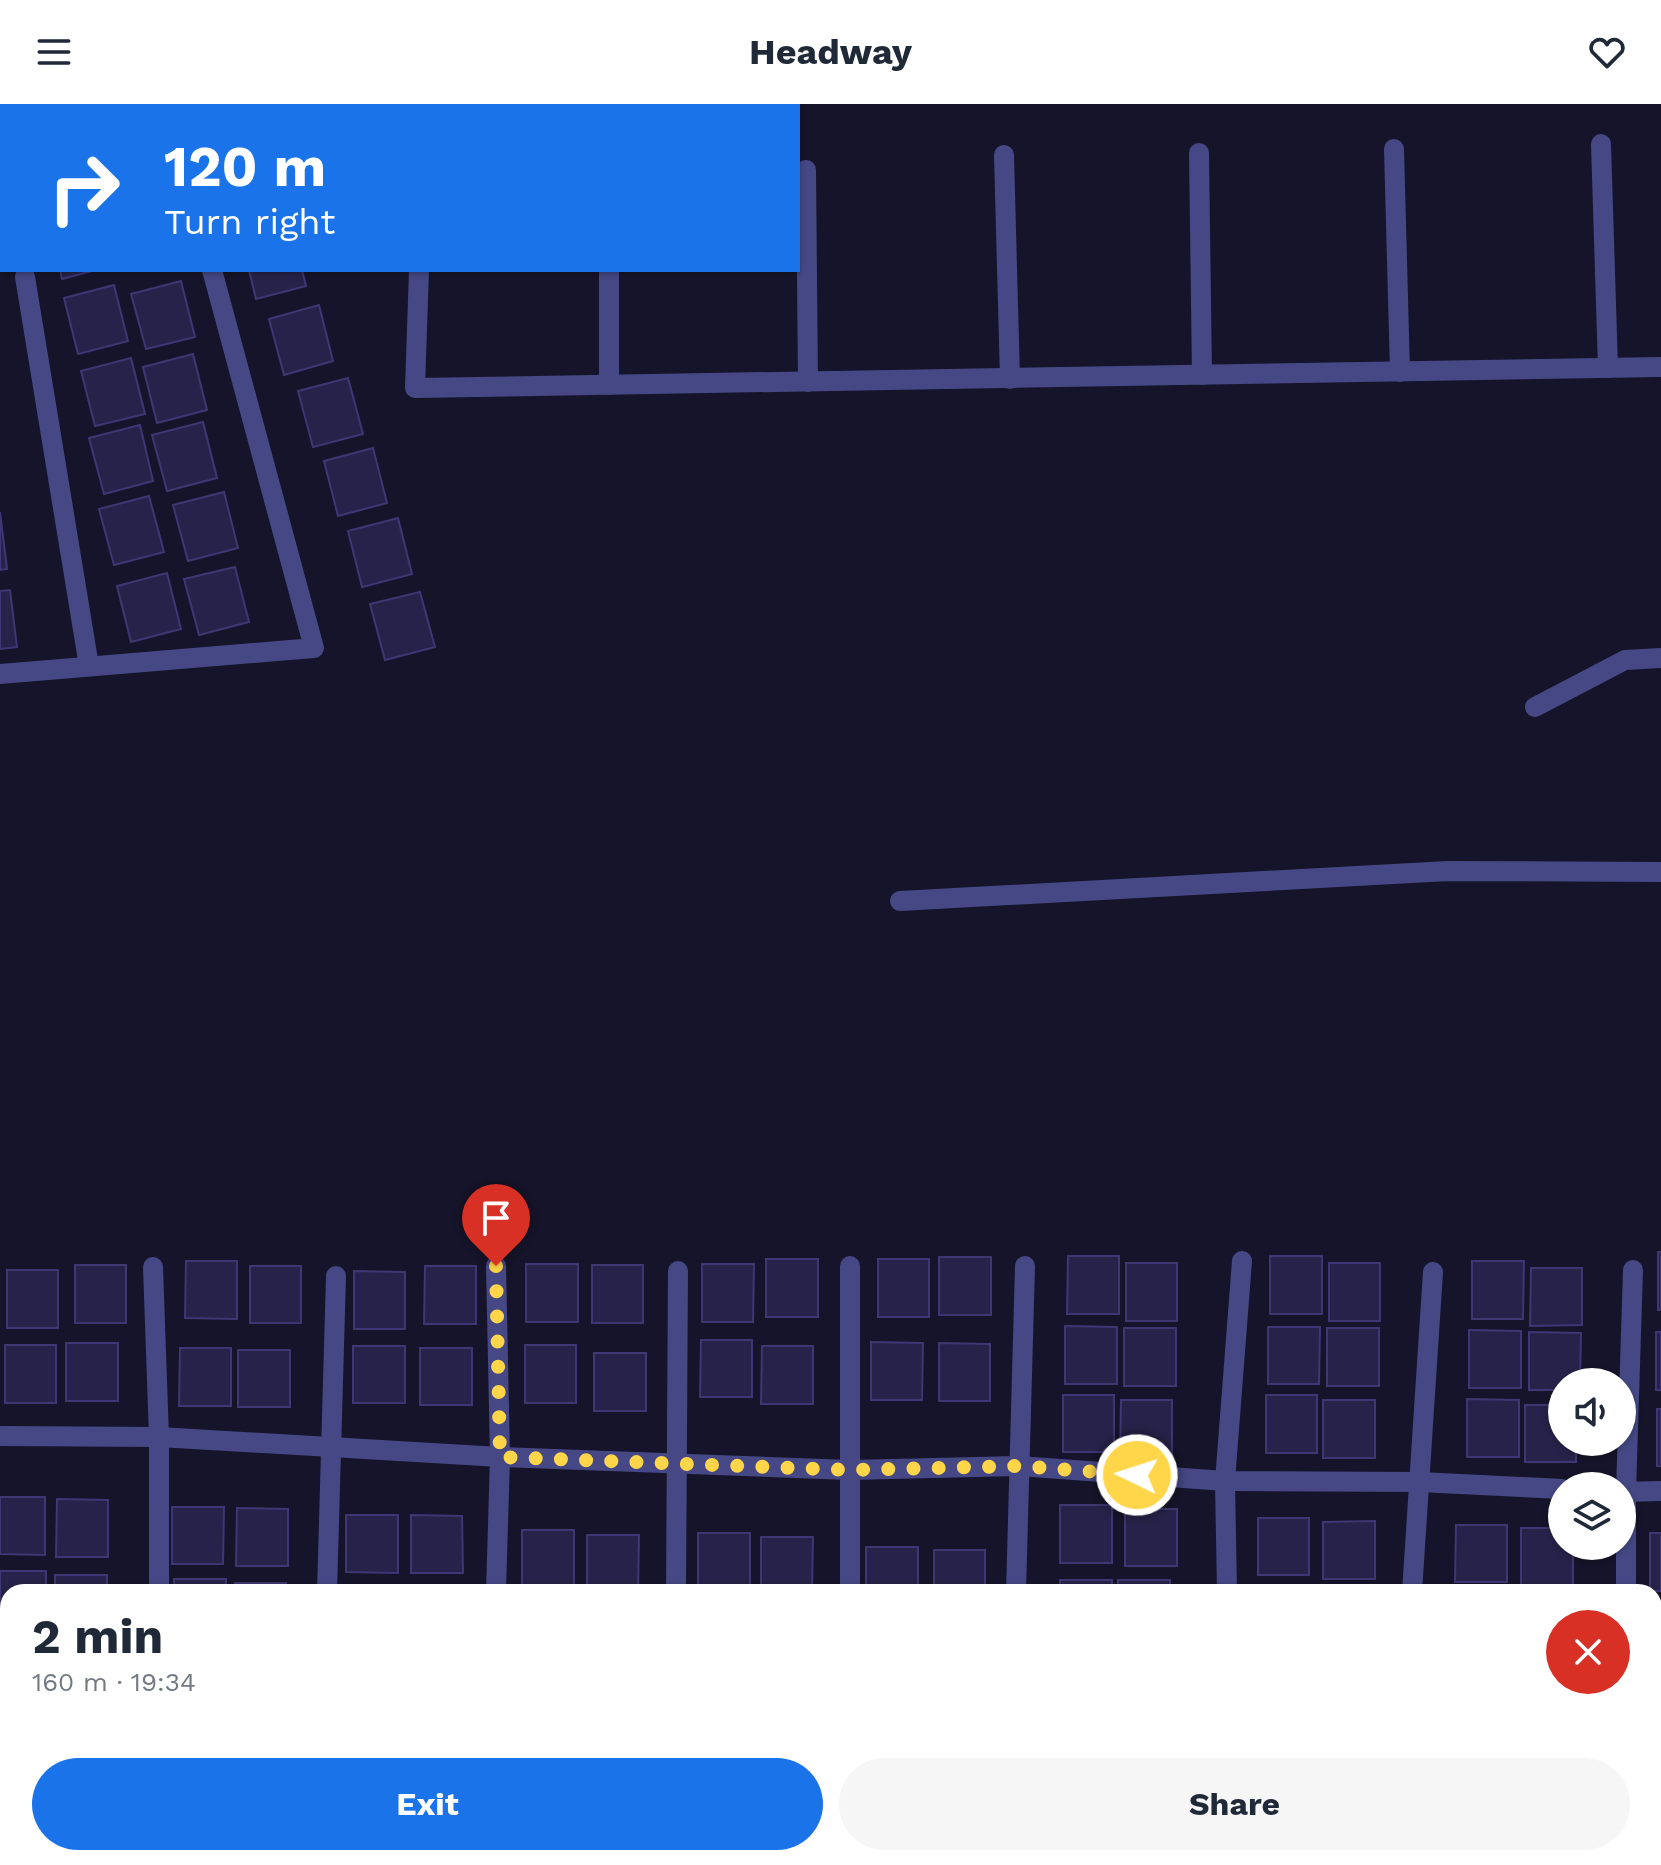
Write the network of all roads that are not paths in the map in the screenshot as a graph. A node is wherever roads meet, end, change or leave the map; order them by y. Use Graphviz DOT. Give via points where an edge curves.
graph roads {
  1 [pos="1601,144"];
  2 [pos="1394,149"];
  3 [pos="1199,153"];
  4 [pos="1004,155"];
  5 [pos="806,170"];
  6 [pos="213,272"];
  7 [pos="419,272"];
  8 [pos="609,272"];
  9 [pos="25,277"];
  10 [pos="1661,367"];
  11 [pos="1608,368"];
  12 [pos="1400,372"];
  13 [pos="1202,375"];
  14 [pos="1010,379"];
  15 [pos="808,382"];
  16 [pos="609,385"];
  17 [pos="1661,658"];
  18 [pos="89,666"];
  19 [pos="0,674"];
  20 [pos="1535,707"];
  21 [pos="1661,872"];
  22 [pos="900,901"];
  23 [pos="1242,1261"];
  24 [pos="496,1266"];
  25 [pos="850,1266"];
  26 [pos="1025,1266"];
  27 [pos="153,1267"];
  28 [pos="1633,1270"];
  29 [pos="678,1271"];
  30 [pos="1433,1272"];
  31 [pos="336,1276"];
  32 [pos="0,1436"];
  33 [pos="159,1437"];
  34 [pos="332,1446"];
  35 [pos="500,1457"];
  36 [pos="677,1464"];
  37 [pos="1019,1466"];
  38 [pos="849,1470"];
  39 [pos="1625,1472"];
  40 [pos="1225,1481"];
  41 [pos="1420,1482"];
  42 [pos="1548,1488"];
  43 [pos="1661,1491"];
  44 [pos="1636,1492"];
  45 [pos="1625,1560"];
  46 [pos="159,1584"];
  47 [pos="327,1584"];
  48 [pos="496,1584"];
  49 [pos="676,1584"];
  50 [pos="850,1584"];
  51 [pos="1016,1584"];
  52 [pos="1227,1584"];
  53 [pos="1413,1584"];
  54 [pos="1626,1584"];
  1 -- 11 [label="street"];
  2 -- 12 [label="street"];
  3 -- 13 [label="street"];
  4 -- 14 [label="street"];
  5 -- 15 [label="street"];
  6 -- 18 [label="street" via="314,648"];
  7 -- 16 [label="street" via="415,388"];
  8 -- 16 [label="street"];
  9 -- 18 [label="street"];
  10 -- 11 [label="street"];
  11 -- 12 [label="street"];
  12 -- 13 [label="street"];
  13 -- 14 [label="street"];
  14 -- 15 [label="street"];
  15 -- 16 [label="street"];
  17 -- 20 [label="street" via="1625,660"];
  18 -- 19 [label="street"];
  21 -- 22 [label="street" via="1448,871"];
  23 -- 40 [label="street"];
  24 -- 35 [label="street"];
  25 -- 38 [label="street"];
  26 -- 37 [label="street"];
  27 -- 33 [label="street"];
  28 -- 39 [label="street"];
  29 -- 36 [label="street"];
  30 -- 41 [label="street"];
  31 -- 34 [label="street"];
  32 -- 33 [label="street"];
  33 -- 34 [label="street"];
  33 -- 46 [label="street"];
  34 -- 35 [label="street"];
  34 -- 47 [label="street"];
  35 -- 36 [label="street"];
  35 -- 48 [label="street"];
  36 -- 38 [label="street"];
  36 -- 49 [label="street"];
  37 -- 38 [label="street"];
  37 -- 40 [label="street"];
  37 -- 51 [label="street"];
  38 -- 50 [label="street"];
  40 -- 41 [label="street"];
  40 -- 52 [label="street"];
  41 -- 42 [label="street"];
  41 -- 53 [label="street"];
  43 -- 44 [label="street"];
  45 -- 54 [label="street"];
}
